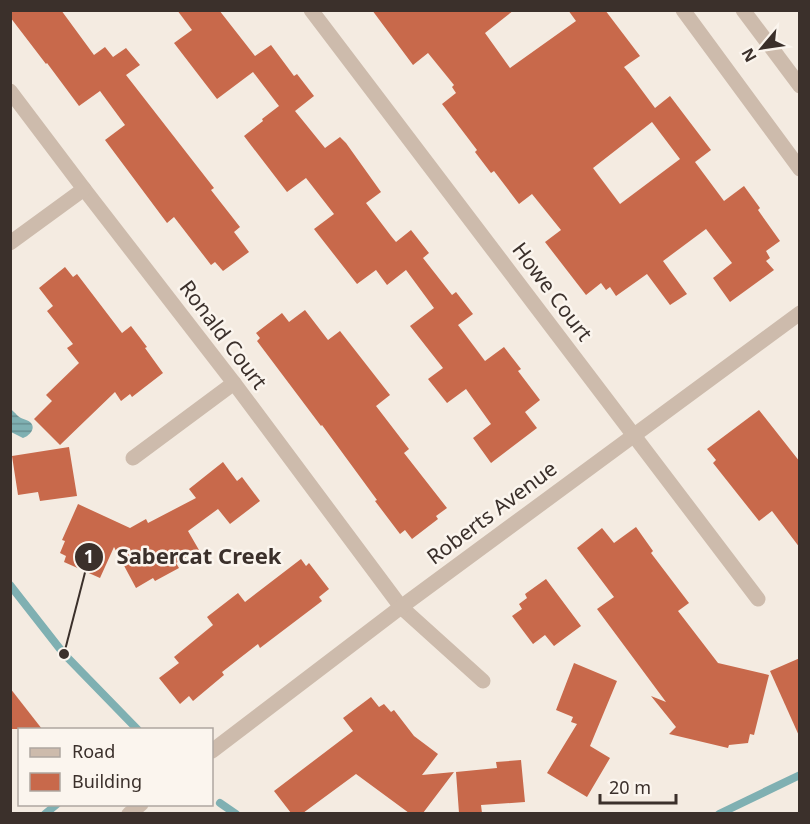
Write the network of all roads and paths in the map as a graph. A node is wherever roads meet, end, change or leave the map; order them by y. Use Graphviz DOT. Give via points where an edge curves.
graph roads {
  1 [pos="311,10"];
  2 [pos="683,10"];
  3 [pos="743,10"];
  4 [pos="800,86"];
  5 [pos="10,91"];
  6 [pos="800,169"];
  7 [pos="84,189"];
  8 [pos="10,243"];
  9 [pos="800,313"];
  10 [pos="234,383"];
  11 [pos="634,434"];
  12 [pos="133,459"];
  13 [pos="759,599"];
  14 [pos="400,607"];
  15 [pos="483,681"];
  16 [pos="213,750"];
  1 -- 11 [label="street, Howe Court"];
  2 -- 6 [label="street"];
  3 -- 4 [label="street"];
  5 -- 7 [label="street, Ronald Court"];
  7 -- 8 [label="street"];
  7 -- 10 [label="street, Ronald Court"];
  9 -- 11 [label="street, Roberts Avenue"];
  10 -- 12 [label="street"];
  10 -- 14 [label="street, Ronald Court"];
  11 -- 13 [label="street, Howe Court"];
  11 -- 14 [label="street, Roberts Avenue"];
  14 -- 15 [label="street, Ronald Court"];
  14 -- 16 [label="street, Roberts Avenue"];
}
